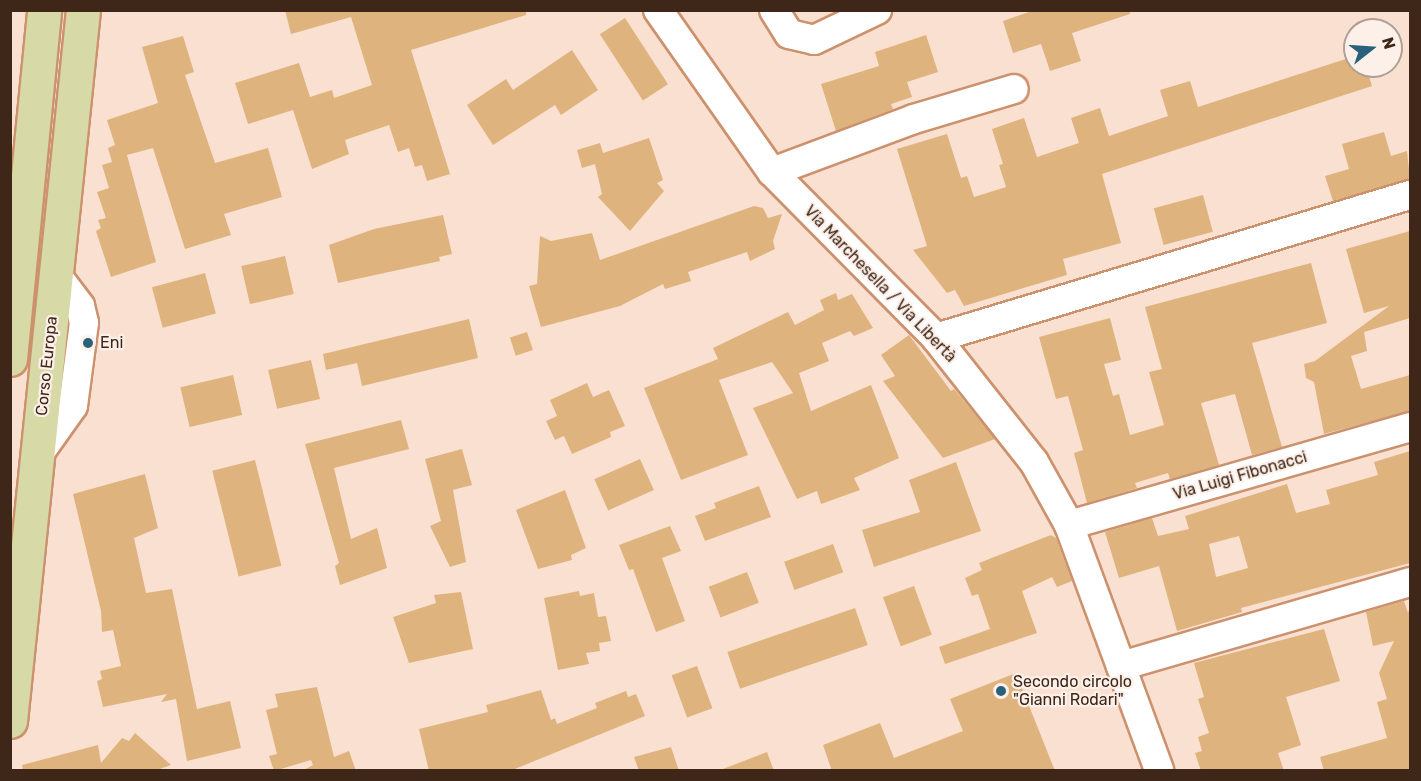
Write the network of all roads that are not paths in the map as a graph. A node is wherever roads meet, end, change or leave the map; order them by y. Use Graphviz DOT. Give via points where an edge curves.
graph roads {
  1 [pos="44,10"];
  2 [pos="83,10"];
  3 [pos="658,10"];
  4 [pos="774,10"];
  5 [pos="877,10"];
  6 [pos="1014,89"];
  7 [pos="772,172"];
  8 [pos="1410,195"];
  9 [pos="936,338"];
  10 [pos="10,359"];
  11 [pos="1410,427"];
  12 [pos="1069,525"];
  13 [pos="1410,582"];
  14 [pos="1121,666"];
  15 [pos="10,721"];
  16 [pos="1159,771"];
  1 -- 10 [label="main road"];
  2 -- 15 [label="main road, Corso Europa"];
  3 -- 7 [label="street, Via Marchesella / Via Libertà"];
  4 -- 5 [label="street" via="789,34 814,40"];
  6 -- 7 [label="street" via="914,119"];
  7 -- 9 [label="street, Via Marchesella / Via Libertà"];
  8 -- 9 [label="street"];
  9 -- 12 [label="street, Via Marchesella / Via Libertà" via="1034,462"];
  11 -- 12 [label="street, Via Luigi Fibonacci"];
  12 -- 14 [label="street, Via Marchesella / Via Libertà"];
  13 -- 14 [label="street"];
  14 -- 16 [label="street, Via Marchesella / Via Libertà"];
}
